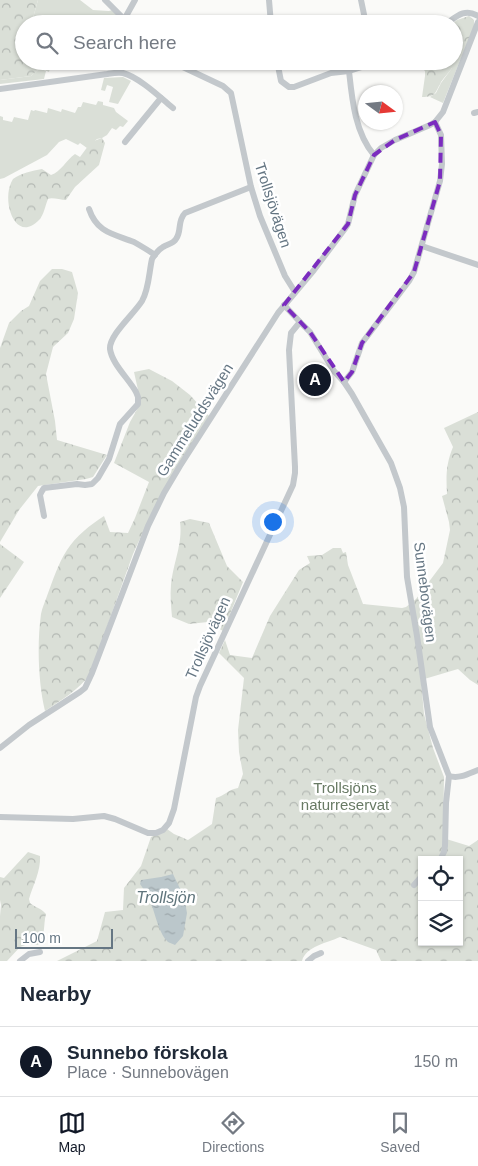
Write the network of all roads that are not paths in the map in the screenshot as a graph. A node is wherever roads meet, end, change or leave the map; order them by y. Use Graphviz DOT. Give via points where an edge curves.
graph roads {
  1 [pos="104,0"];
  2 [pos="135,0"];
  3 [pos="269,0"];
  4 [pos="362,0"];
  5 [pos="120,15"];
  6 [pos="129,15"];
  7 [pos="270,15"];
  8 [pos="364,15"];
  9 [pos="459,15"];
  10 [pos="478,16"];
  11 [pos="478,22"];
  12 [pos="463,61"];
  13 [pos="189,70"];
  14 [pos="279,70"];
  15 [pos="352,70"];
  16 [pos="459,70"];
  17 [pos="349,71"];
  18 [pos="0,89"];
  19 [pos="161,98"];
  20 [pos="173,108"];
  21 [pos="435,122"];
  22 [pos="126,142"];
  23 [pos="374,155"];
  24 [pos="251,188"];
  25 [pos="89,209"];
  26 [pos="422,246"];
  27 [pos="155,254"];
  28 [pos="478,264"];
  29 [pos="295,292"];
  30 [pos="284,305"];
  31 [pos="300,322"];
  32 [pos="344,382"];
  33 [pos="44,516"];
  34 [pos="0,748"];
  35 [pos="478,770"];
  36 [pos="448,776"];
  37 [pos="0,817"];
  38 [pos="442,856"];
  39 [pos="418,880"];
  40 [pos="414,885"];
  41 [pos="40,952"];
  42 [pos="321,953"];
  43 [pos="20,961"];
  44 [pos="308,961"];
  1 -- 5 [label="street"];
  2 -- 6 [label="street"];
  3 -- 7 [label="street"];
  4 -- 8 [label="street"];
  9 -- 10 [label="street" via="471,12"];
  11 -- 12 [label="street"];
  13 -- 24 [label="street, Trollsjövägen" via="231,93"];
  14 -- 17 [label="street" via="281,81 289,87 331,73"];
  15 -- 17 [label="street"];
  16 -- 21 [label="street" via="443,112"];
  17 -- 23 [label="street" via="354,112"];
  18 -- 19 [label="street" via="120,73 130,76"];
  19 -- 20 [label="street"];
  19 -- 22 [label="street"];
  21 -- 23 [label="street, Gammeluddsvägen" via="394,140"];
  21 -- 26 [label="street" via="441,135 441,172"];
  23 -- 29 [label="street, Gammeluddsvägen" via="355,195 348,224"];
  24 -- 27 [label="street" via="185,213 177,238"];
  24 -- 29 [label="street, Trollsjövägen" via="285,276"];
  25 -- 27 [label="street" via="108,236 133,242"];
  26 -- 28 [label="street"];
  26 -- 32 [label="street" via="410,281 362,343 352,372"];
  27 -- 33 [label="street" via="144,298 110,343 114,359 136,392 138,404 120,424 109,459 92,484 44,488 40,495"];
  29 -- 30 [label="street, Gammeluddsvägen"];
  30 -- 31 [label="street"];
  30 -- 34 [label="street, Gammeluddsvägen" via="157,506 89,681 80,692"];
  31 -- 32 [label="street, Sunnebovägen"];
  31 -- 37 [label="street, Trollsjövägen" via="292,332 289,350 295,467 293,485 200,686 169,823 163,830 148,833 104,816 73,819"];
  32 -- 36 [label="street, Sunnebovägen" via="391,463 400,488 407,577 430,726"];
  35 -- 36 [label="street" via="460,777"];
  36 -- 38 [label="street, Sunnebovägen"];
  39 -- 40 [label="street"];
  41 -- 43 [label="street" via="29,954"];
  42 -- 44 [label="street"];
}
